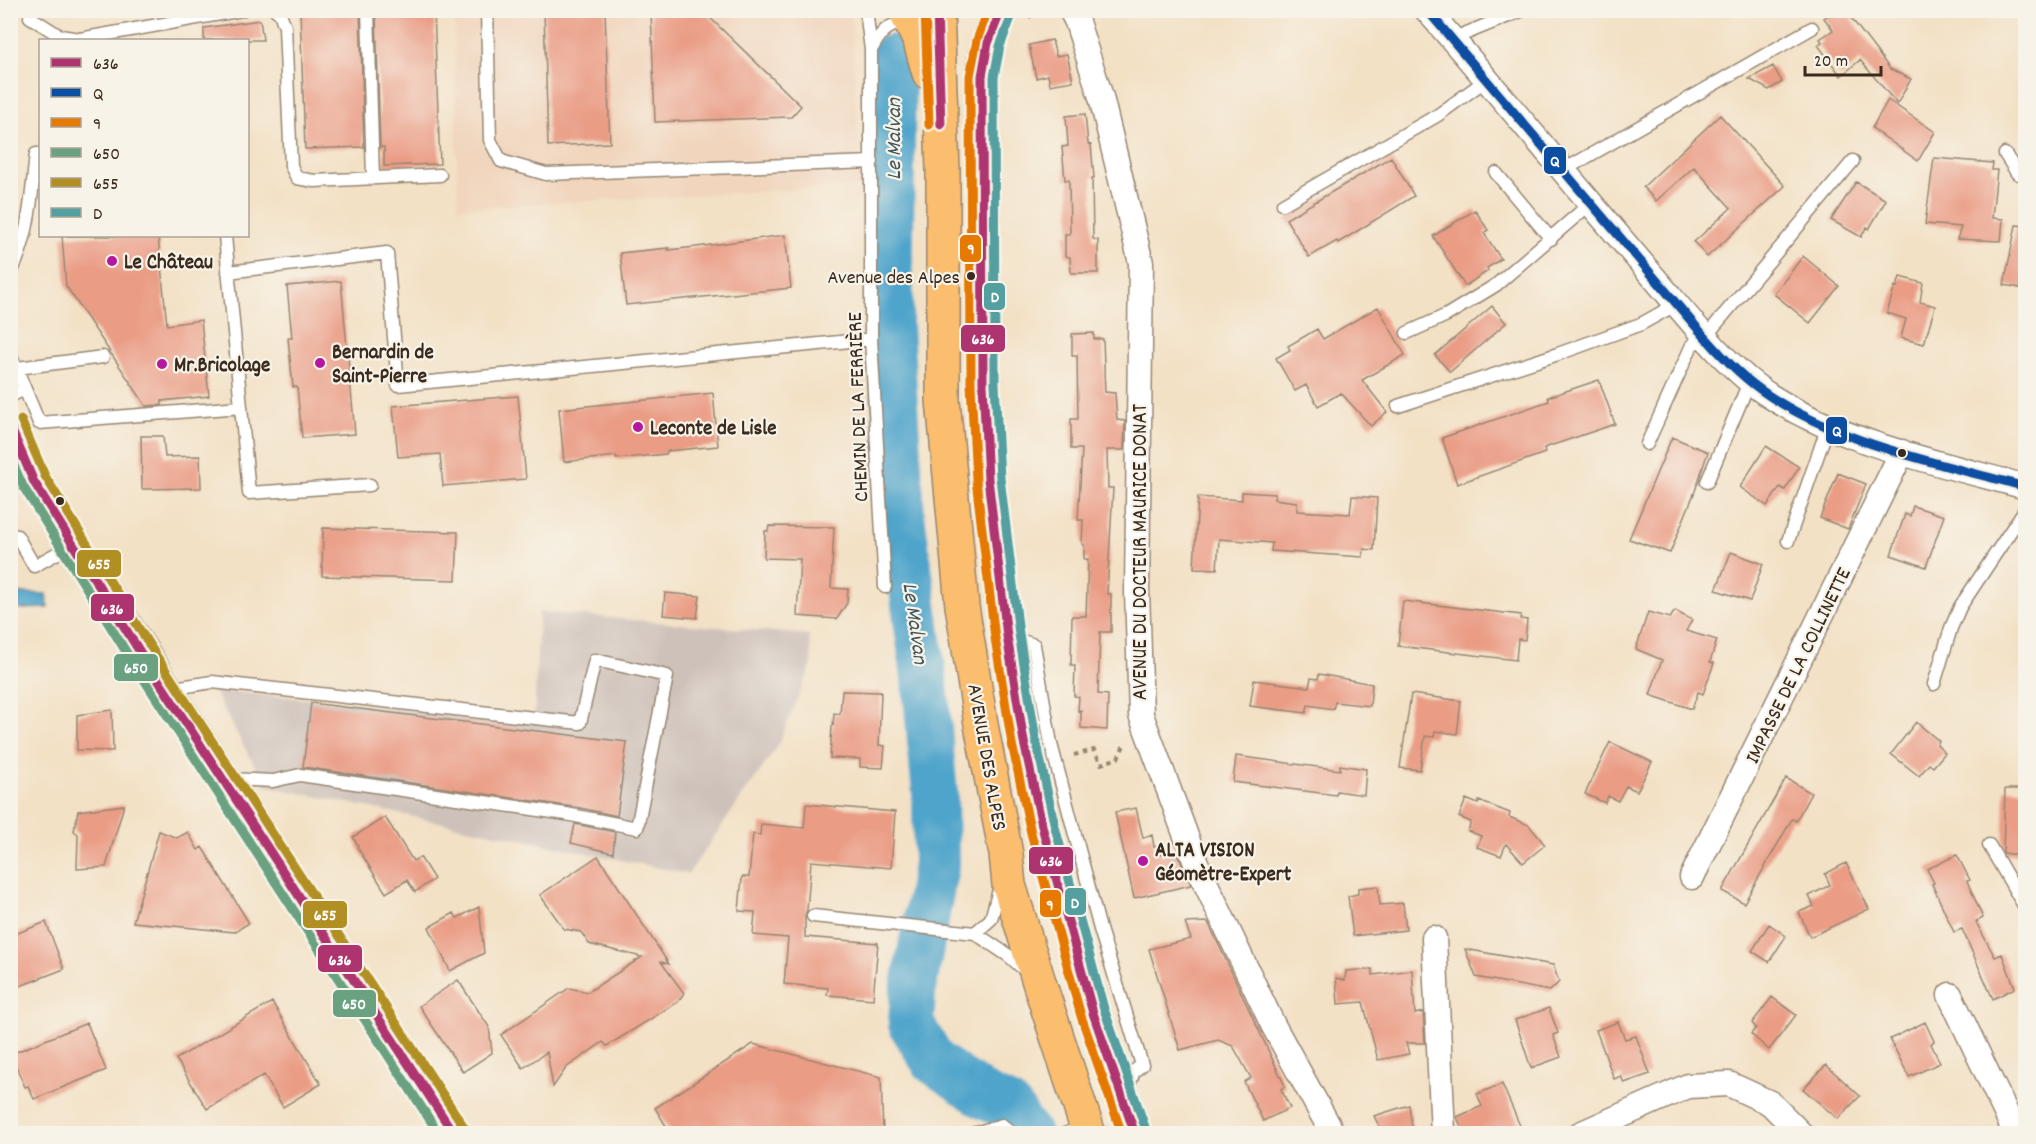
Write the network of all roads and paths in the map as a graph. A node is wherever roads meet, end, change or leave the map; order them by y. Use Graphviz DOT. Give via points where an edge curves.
graph roads {
  1 [pos="242,10"];
  2 [pos="276,10"];
  3 [pos="368,10"];
  4 [pos="487,10"];
  5 [pos="866,10"];
  6 [pos="1001,10"];
  7 [pos="1071,10"];
  8 [pos="1427,10"];
  9 [pos="1523,10"];
  10 [pos="918,16"];
  11 [pos="30,17"];
  12 [pos="1812,28"];
  13 [pos="1452,39"];
  14 [pos="871,50"];
  15 [pos="1486,80"];
  16 [pos="39,154"];
  17 [pos="2005,154"];
  18 [pos="1853,161"];
  19 [pos="872,162"];
  20 [pos="1564,170"];
  21 [pos="1496,173"];
  22 [pos="440,175"];
  23 [pos="2025,177"];
  24 [pos="373,178"];
  25 [pos="1591,203"];
  26 [pos="1283,204"];
  27 [pos="225,237"];
  28 [pos="1551,238"];
  29 [pos="228,272"];
  30 [pos="10,275"];
  31 [pos="1677,304"];
  32 [pos="1407,333"];
  33 [pos="1707,336"];
  34 [pos="871,339"];
  35 [pos="10,353"];
  36 [pos="103,357"];
  37 [pos="17,368"];
  38 [pos="1750,380"];
  39 [pos="26,389"];
  40 [pos="10,396"];
  41 [pos="1398,406"];
  42 [pos="241,407"];
  43 [pos="25,424"];
  44 [pos="1828,426"];
  45 [pos="1647,444"];
  46 [pos="10,451"];
  47 [pos="1902,452"];
  48 [pos="34,482"];
  49 [pos="1707,482"];
  50 [pos="370,485"];
  51 [pos="2025,487"];
  52 [pos="2025,508"];
  53 [pos="10,534"];
  54 [pos="1788,540"];
  55 [pos="74,544"];
  56 [pos="885,586"];
  57 [pos="1007,636"];
  58 [pos="1934,684"];
  59 [pos="165,690"];
  60 [pos="1141,715"];
  61 [pos="1056,760"];
  62 [pos="222,778"];
  63 [pos="1989,846"];
  64 [pos="1006,854"];
  65 [pos="1692,877"];
  66 [pos="2025,909"];
  67 [pos="813,916"];
  68 [pos="975,933"];
  69 [pos="1434,938"];
  70 [pos="1039,982"];
  71 [pos="1950,996"];
  72 [pos="1123,1102"];
  73 [pos="1080,1131"];
  74 [pos="454,1134"];
  75 [pos="972,1134"];
  76 [pos="1013,1134"];
  77 [pos="1135,1134"];
  78 [pos="1333,1134"];
  79 [pos="1443,1134"];
  80 [pos="1580,1134"];
  81 [pos="1801,1134"];
  82 [pos="2016,1134"];
  1 -- 11 [label="lane" via="80,39 60,36"];
  2 -- 24 [label="lane" via="285,27 291,166 297,178"];
  3 -- 24 [label="lane"];
  4 -- 19 [label="lane" via="490,140 501,161 546,174"];
  5 -- 14 [label="lane, CHEMIN DE LA FERRIÈRE"];
  6 -- 57 [label="main road, AVENUE DES ALPES" via="989,34 982,76 983,384 988,479"];
  7 -- 60 [label="street, AVENUE DU DOCTEUR MAURICE DONAT" via="1101,97 1141,262 1137,556"];
  8 -- 13 [label="street"];
  9 -- 13 [label="lane"];
  10 -- 14 [label="lane" via="885,29"];
  10 -- 64 [label="main road, AVENUE DES ALPES" via="920,42 941,114 943,400 962,606"];
  12 -- 20 [label="lane"];
  13 -- 15 [label="street"];
  14 -- 19 [label="lane, CHEMIN DE LA FERRIÈRE"];
  15 -- 20 [label="street"];
  15 -- 26 [label="lane" via="1438,115"];
  16 -- 30 [label="lane" via="27,233"];
  17 -- 23 [label="lane" via="2017,173"];
  18 -- 33 [label="lane"];
  19 -- 34 [label="lane, CHEMIN DE LA FERRIÈRE"];
  20 -- 25 [label="street"];
  21 -- 28 [label="lane"];
  22 -- 24 [label="lane"];
  25 -- 28 [label="lane"];
  25 -- 31 [label="street"];
  27 -- 29 [label="lane"];
  28 -- 32 [label="lane" via="1496,285 1447,315"];
  29 -- 34 [label="lane" via="387,254 398,385"];
  29 -- 42 [label="lane"];
  31 -- 33 [label="street"];
  31 -- 41 [label="lane" via="1641,324"];
  33 -- 38 [label="street"];
  33 -- 45 [label="lane" via="1692,345"];
  34 -- 56 [label="lane, CHEMIN DE LA FERRIÈRE"];
  35 -- 37 [label="lane"];
  36 -- 37 [label="lane"];
  37 -- 39 [label="lane"];
  38 -- 44 [label="street" via="1768,395"];
  38 -- 49 [label="lane"];
  39 -- 40 [label="lane"];
  39 -- 43 [label="lane"];
  42 -- 43 [label="lane"];
  42 -- 50 [label="lane" via="249,493"];
  43 -- 48 [label="main road"];
  44 -- 47 [label="street"];
  44 -- 54 [label="lane"];
  46 -- 48 [label="main road"];
  47 -- 51 [label="street"];
  47 -- 65 [label="street, IMPASSE DE LA COLLINETTE"];
  48 -- 55 [label="main road"];
  52 -- 58 [label="lane" via="1960,607"];
  53 -- 55 [label="lane" via="17,536 34,566"];
  55 -- 59 [label="main road"];
  57 -- 61 [label="lane" via="1034,645"];
  57 -- 72 [label="main road, AVENUE DES ALPES" via="1043,830 1093,1013"];
  59 -- 62 [label="main road"];
  59 -- 62 [label="lane" via="212,682 580,723 595,660 667,676 637,828 300,775 273,781"];
  60 -- 61 [label="path" via="1118,758 1101,764 1094,750"];
  60 -- 78 [label="street, AVENUE DU DOCTEUR MAURICE DONAT" via="1196,862 1273,1025"];
  61 -- 72 [label="lane" via="1100,929 1142,1065 1134,1071"];
  62 -- 74 [label="main road"];
  63 -- 66 [label="lane"];
  64 -- 68 [label="lane" via="992,919"];
  64 -- 70 [label="main road, AVENUE DES ALPES" via="1009,885"];
  67 -- 68 [label="lane"];
  68 -- 70 [label="lane"];
  69 -- 79 [label="street"];
  70 -- 73 [label="main road, AVENUE DES ALPES"];
  71 -- 82 [label="street"];
  72 -- 77 [label="main road, AVENUE DES ALPES"];
  75 -- 76 [label="lane" via="1002,1125"];
  80 -- 81 [label="street" via="1688,1086 1729,1084 1770,1103"];
}
